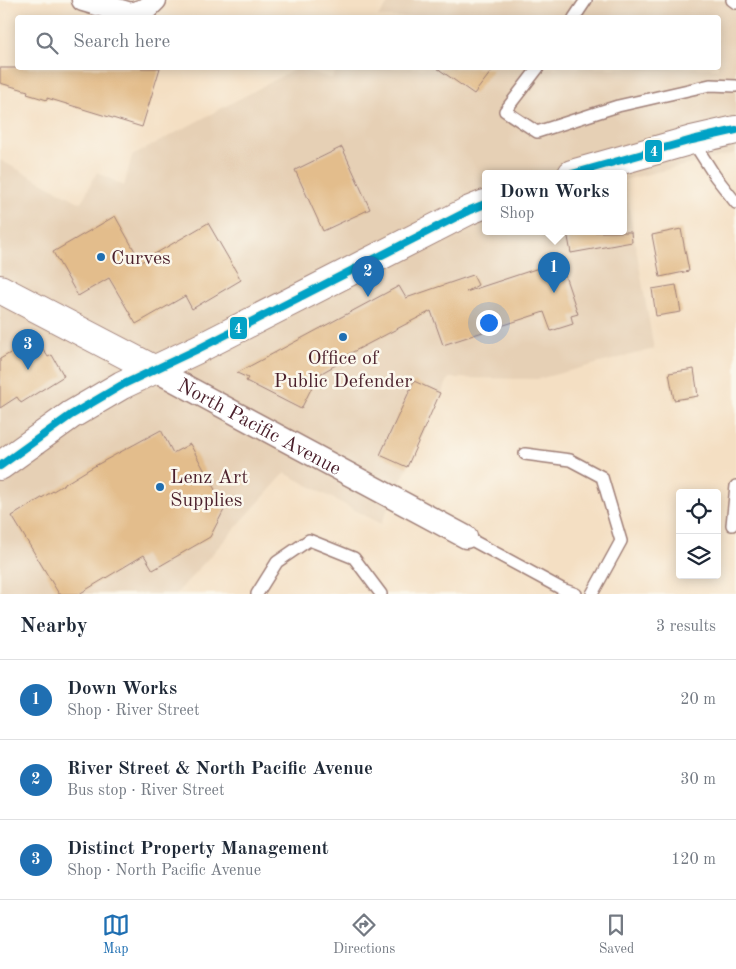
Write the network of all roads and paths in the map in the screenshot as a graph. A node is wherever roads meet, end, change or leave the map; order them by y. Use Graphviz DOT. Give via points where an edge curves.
graph roads {
  1 [pos="83,0"];
  2 [pos="156,0"];
  3 [pos="586,0"];
  4 [pos="732,0"];
  5 [pos="736,3"];
  6 [pos="576,15"];
  7 [pos="536,70"];
  8 [pos="736,86"];
  9 [pos="736,130"];
  10 [pos="692,140"];
  11 [pos="586,170"];
  12 [pos="736,203"];
  13 [pos="482,205"];
  14 [pos="0,289"];
  15 [pos="156,370"];
  16 [pos="525,454"];
  17 [pos="0,466"];
  18 [pos="0,470"];
  19 [pos="736,486"];
  20 [pos="732,525"];
  21 [pos="466,536"];
  22 [pos="560,591"];
  23 [pos="257,594"];
  24 [pos="381,594"];
  25 [pos="576,594"];
  26 [pos="592,594"];
  1 -- 2 [label="street" via="131,14 146,9"];
  3 -- 6 [label="lane"];
  4 -- 5 [label="lane"];
  7 -- 8 [label="lane" via="505,111 537,132 628,104 710,85"];
  9 -- 10 [label="main road"];
  10 -- 11 [label="main road"];
  10 -- 12 [label="lane"];
  13 -- 15 [label="main road"];
  14 -- 15 [label="main road, North Pacific Avenue"];
  15 -- 17 [label="main road" via="70,415"];
  15 -- 18 [label="main road" via="70,435"];
  15 -- 21 [label="street, North Pacific Avenue"];
  16 -- 26 [label="lane" via="570,460 602,477 621,541"];
  19 -- 20 [label="lane"];
  21 -- 22 [label="lane"];
  22 -- 25 [label="lane"];
  23 -- 24 [label="lane" via="277,562 309,540 354,558"];
}
